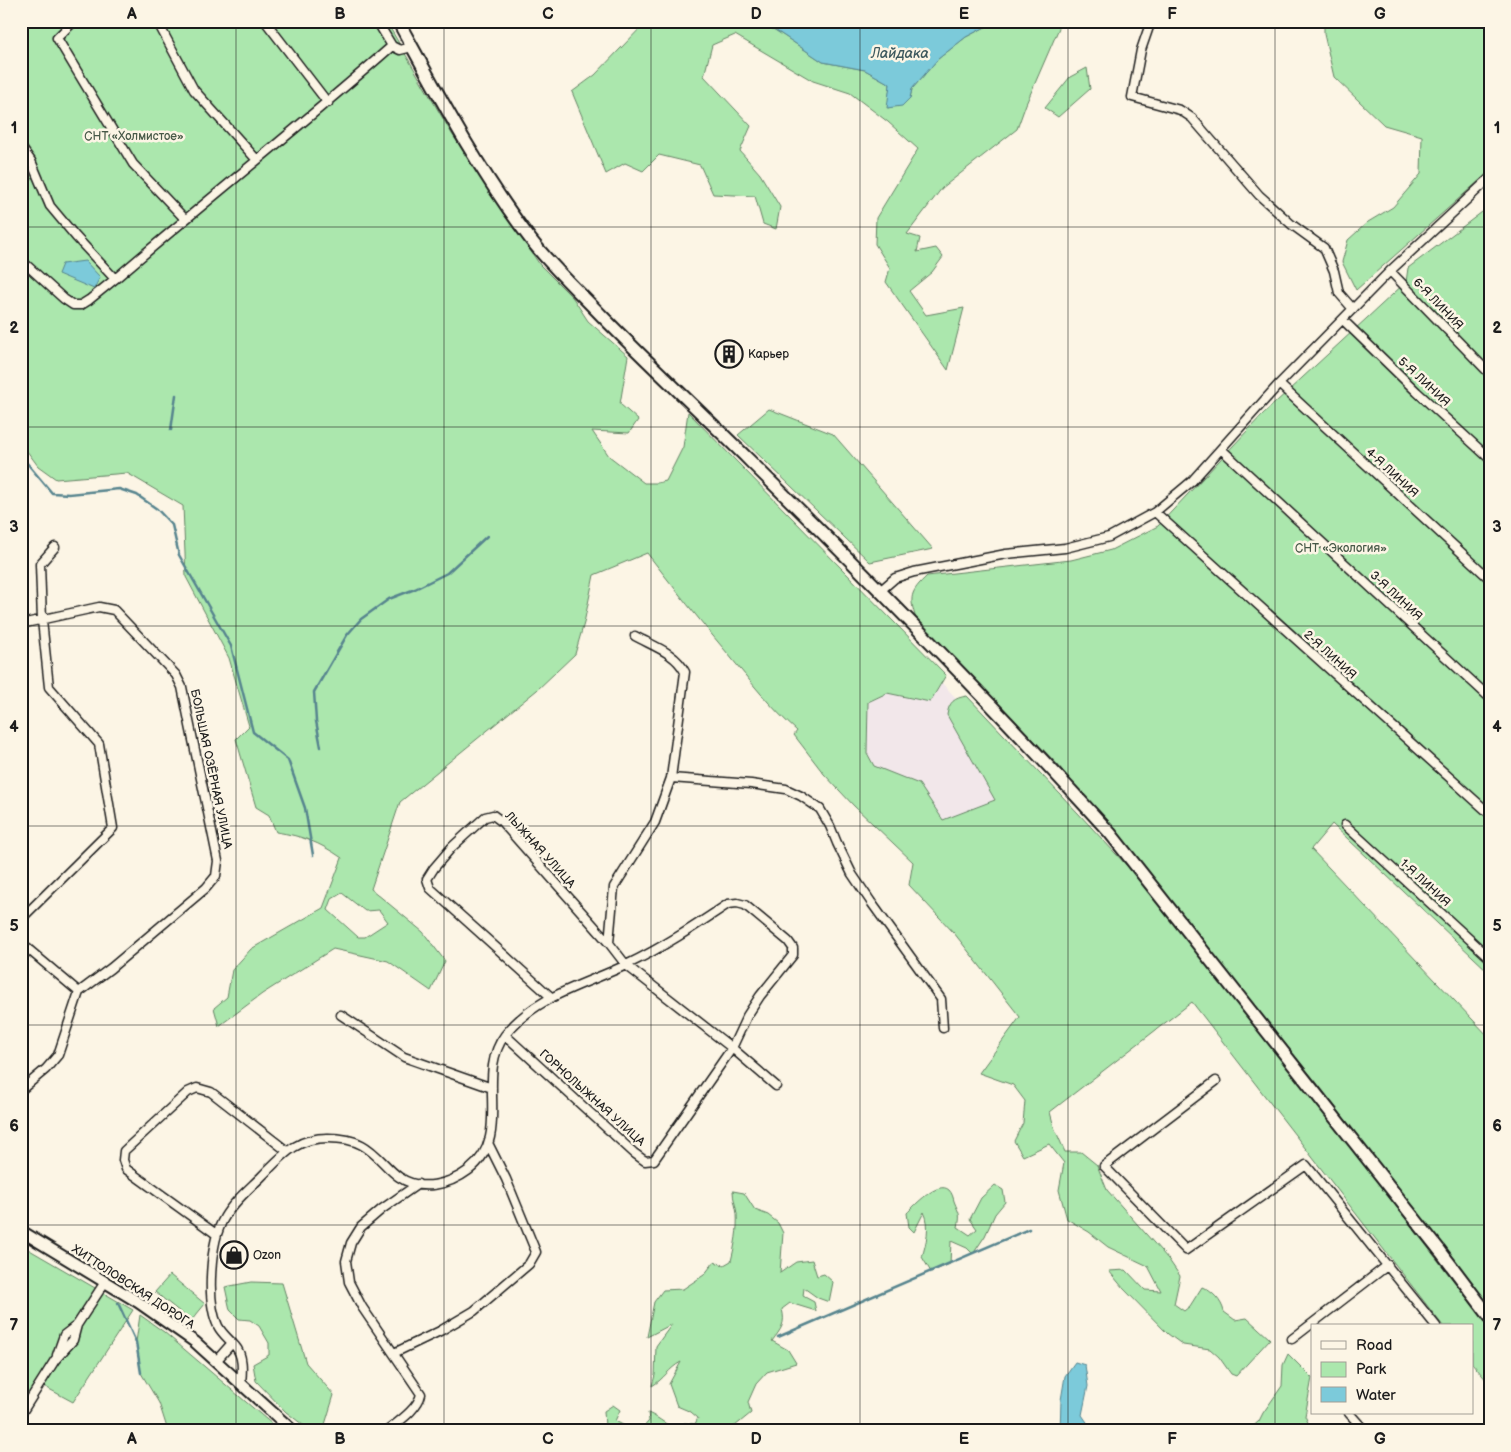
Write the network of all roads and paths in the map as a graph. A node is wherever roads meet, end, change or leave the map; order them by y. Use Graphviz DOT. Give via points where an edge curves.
graph roads {
  1 [pos="74,21"];
  2 [pos="157,21"];
  3 [pos="265,21"];
  4 [pos="377,21"];
  5 [pos="398,21"];
  6 [pos="1151,21"];
  7 [pos="392,46"];
  8 [pos="412,47"];
  9 [pos="328,103"];
  10 [pos="21,147"];
  11 [pos="257,160"];
  12 [pos="1490,178"];
  13 [pos="185,219"];
  14 [pos="21,260"];
  15 [pos="1390,271"];
  16 [pos="115,279"];
  17 [pos="1353,309"];
  18 [pos="1343,320"];
  19 [pos="1490,374"];
  20 [pos="1279,384"];
  21 [pos="1221,449"];
  22 [pos="1490,459"];
  23 [pos="1154,512"];
  24 [pos="55,547"];
  25 [pos="1490,579"];
  26 [pos="880,591"];
  27 [pos="42,620"];
  28 [pos="21,624"];
  29 [pos="635,636"];
  30 [pos="1490,698"];
  31 [pos="671,778"];
  32 [pos="1490,814"];
  33 [pos="1345,824"];
  34 [pos="21,919"];
  35 [pos="21,943"];
  36 [pos="609,943"];
  37 [pos="1490,958"];
  38 [pos="626,965"];
  39 [pos="79,992"];
  40 [pos="551,997"];
  41 [pos="341,1015"];
  42 [pos="943,1028"];
  43 [pos="505,1035"];
  44 [pos="732,1048"];
  45 [pos="1216,1081"];
  46 [pos="776,1086"];
  47 [pos="492,1088"];
  48 [pos="21,1090"];
  49 [pos="489,1145"];
  50 [pos="287,1151"];
  51 [pos="418,1184"];
  52 [pos="21,1231"];
  53 [pos="216,1234"];
  54 [pos="1388,1265"];
  55 [pos="105,1282"];
  56 [pos="1490,1317"];
  57 [pos="1311,1324"];
  58 [pos="1311,1324"];
  59 [pos="1434,1324"];
  60 [pos="1292,1339"];
  61 [pos="232,1343"];
  62 [pos="394,1352"];
  63 [pos="216,1361"];
  64 [pos="241,1384"];
  65 [pos="21,1414"];
  66 [pos="1351,1414"];
  67 [pos="293,1431"];
  68 [pos="387,1431"];
  69 [pos="1365,1431"];
  1 -- 13 [label="street" via="57,38 133,164"];
  2 -- 11 [label="street" via="194,90"];
  3 -- 9 [label="street"];
  4 -- 7 [label="street"];
  5 -- 8 [label="main road"];
  6 -- 17 [label="street" via="1141,50 1132,97 1180,110 1192,118 1259,195 1324,248 1339,293"];
  7 -- 8 [label="street" via="400,50"];
  7 -- 9 [label="street"];
  8 -- 26 [label="main road" via="458,130 532,242 560,274"];
  9 -- 11 [label="street"];
  10 -- 16 [label="street" via="31,161 50,206"];
  11 -- 13 [label="street"];
  12 -- 15 [label="street"];
  13 -- 16 [label="street"];
  14 -- 16 [label="street" via="73,305 89,300"];
  15 -- 17 [label="street"];
  15 -- 19 [label="street, 6-Я ЛИНИЯ"];
  17 -- 18 [label="street"];
  18 -- 20 [label="street"];
  18 -- 22 [label="street, 5-Я ЛИНИЯ"];
  20 -- 21 [label="street"];
  20 -- 25 [label="street, 4-Я ЛИНИЯ"];
  21 -- 23 [label="street" via="1192,481"];
  21 -- 30 [label="street, 3-Я ЛИНИЯ"];
  23 -- 26 [label="street" via="1108,537 1065,548 1006,554 914,572 895,578"];
  23 -- 32 [label="street, 2-Я ЛИНИЯ"];
  24 -- 27 [label="street" via="40,564"];
  26 -- 56 [label="main road" via="1110,833"];
  27 -- 28 [label="street, БОЛЬШАЯ ОЗЁРНАЯ УЛИЦА"];
  27 -- 34 [label="street" via="49,687 99,744 113,828"];
  27 -- 39 [label="street, БОЛЬШАЯ ОЗЁРНАЯ УЛИЦА" via="99,607 114,610 176,675 182,687 218,861 216,876 206,888"];
  29 -- 31 [label="street" via="680,662 685,672"];
  31 -- 36 [label="street" via="655,822 614,886"];
  31 -- 42 [label="street" via="786,789 820,810 852,874 942,999"];
  33 -- 37 [label="street, 1-Я ЛИНИЯ"];
  35 -- 39 [label="street"];
  36 -- 38 [label="street, ЛЫЖНАЯ УЛИЦА"];
  36 -- 40 [label="street, ЛЫЖНАЯ УЛИЦА" via="493,815 485,817 452,846 427,879 430,888"];
  38 -- 40 [label="street"];
  38 -- 44 [label="street"];
  38 -- 44 [label="street, ГОРНОЛЫЖНАЯ УЛИЦА" via="665,945 728,904 745,904 788,942 793,948 793,955 760,996"];
  39 -- 48 [label="street" via="58,1055"];
  40 -- 43 [label="street" via="534,1007"];
  41 -- 47 [label="street" via="404,1057"];
  43 -- 44 [label="street, ГОРНОЛЫЖНАЯ УЛИЦА" via="645,1161 654,1160"];
  43 -- 47 [label="street" via="492,1065"];
  44 -- 46 [label="street"];
  45 -- 54 [label="street" via="1104,1166 1186,1250 1306,1165"];
  47 -- 49 [label="street" via="493,1125"];
  49 -- 51 [label="street" via="474,1166 458,1178 437,1186"];
  49 -- 62 [label="street" via="536,1252 529,1264 474,1311"];
  50 -- 51 [label="street" via="304,1141 327,1138 361,1144 400,1178"];
  50 -- 53 [label="street" via="244,1193 224,1217"];
  50 -- 53 [label="street" via="211,1092 197,1088 188,1092 124,1151 126,1169"];
  51 -- 62 [label="street" via="361,1227 351,1243 346,1261 349,1282 362,1307"];
  52 -- 55 [label="street, ХИТТОЛОВСКАЯ ДОРОГА"];
  53 -- 61 [label="street" via="210,1287 218,1326"];
  54 -- 57 [label="street"];
  54 -- 59 [label="street"];
  55 -- 63 [label="street, ХИТТОЛОВСКАЯ ДОРОГА" via="138,1302"];
  55 -- 65 [label="street" via="77,1324 73,1340 55,1360"];
  58 -- 60 [label="street"];
  61 -- 63 [label="street"];
  61 -- 64 [label="street" via="238,1348 242,1361"];
  62 -- 68 [label="street" via="421,1394 408,1413"];
  63 -- 64 [label="street, ХИТТОЛОВСКАЯ ДОРОГА"];
  64 -- 67 [label="street, ХИТТОЛОВСКАЯ ДОРОГА"];
  66 -- 69 [label="street"];
}
